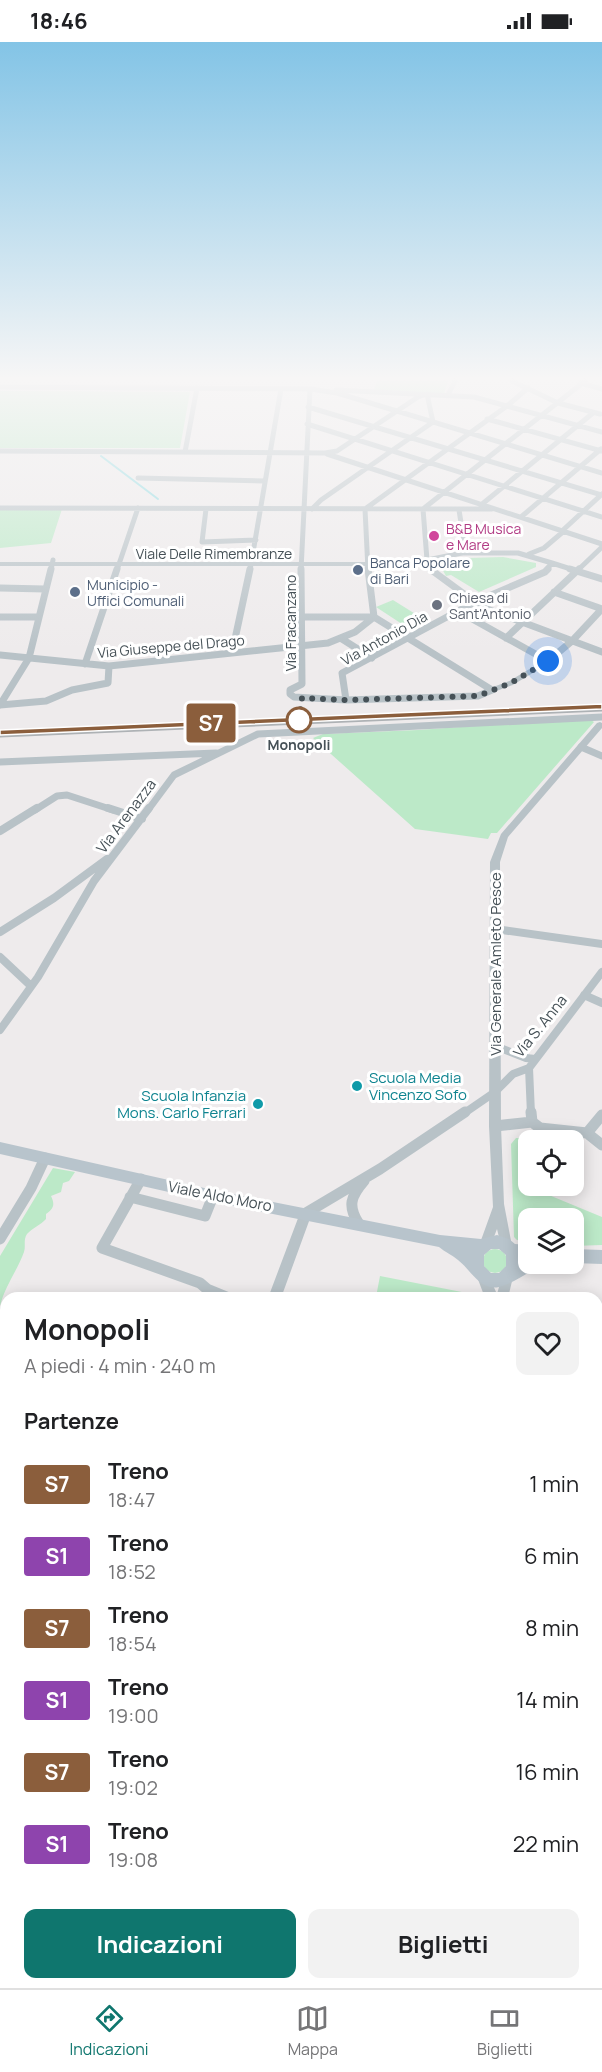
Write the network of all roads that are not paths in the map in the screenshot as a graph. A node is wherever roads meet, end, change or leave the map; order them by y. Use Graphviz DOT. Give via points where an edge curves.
graph roads {
  1 [pos="267,472"];
  2 [pos="305,472"];
  3 [pos="361,472"];
  4 [pos="382,472"];
  5 [pos="416,472"];
  6 [pos="459,472"];
  7 [pos="469,472"];
  8 [pos="522,472"];
  9 [pos="526,472"];
  10 [pos="575,472"];
  11 [pos="466,474"];
  12 [pos="138,478"];
  13 [pos="405,480"];
  14 [pos="265,481"];
  15 [pos="562,482"];
  16 [pos="504,487"];
  17 [pos="444,492"];
  18 [pos="602,494"];
  19 [pos="542,499"];
  20 [pos="481,505"];
  21 [pos="0,508"];
  22 [pos="138,508"];
  23 [pos="206,508"];
  24 [pos="262,509"];
  25 [pos="302,509"];
  26 [pos="312,509"];
  27 [pos="366,509"];
  28 [pos="423,509"];
  29 [pos="492,509"];
  30 [pos="459,510"];
  31 [pos="583,510"];
  32 [pos="520,517"];
  33 [pos="602,517"];
  34 [pos="563,531"];
  35 [pos="256,540"];
  36 [pos="602,546"];
  37 [pos="462,553"];
  38 [pos="529,554"];
  39 [pos="0,560"];
  40 [pos="52,562"];
  41 [pos="120,562"];
  42 [pos="428,562"];
  43 [pos="251,563"];
  44 [pos="302,563"];
  45 [pos="368,563"];
  46 [pos="552,563"];
  47 [pos="0,564"];
  48 [pos="576,571"];
  49 [pos="602,579"];
  50 [pos="0,588"];
  51 [pos="45,589"];
  52 [pos="554,592"];
  53 [pos="476,602"];
  54 [pos="602,609"];
  55 [pos="458,611"];
  56 [pos="39,616"];
  57 [pos="0,617"];
  58 [pos="302,617"];
  59 [pos="374,617"];
  60 [pos="523,623"];
  61 [pos="410,638"];
  62 [pos="506,638"];
  63 [pos="342,639"];
  64 [pos="572,641"];
  65 [pos="300,646"];
  66 [pos="602,652"];
  67 [pos="232,653"];
  68 [pos="0,655"];
  69 [pos="29,658"];
  70 [pos="372,658"];
  71 [pos="548,661"];
  72 [pos="85,664"];
  73 [pos="109,666"];
  74 [pos="492,690"];
  75 [pos="346,700"];
  76 [pos="0,705"];
  77 [pos="601,723"];
  78 [pos="580,747"];
  79 [pos="220,753"];
  80 [pos="602,756"];
  81 [pos="0,762"];
  82 [pos="142,819"];
  83 [pos="0,831"];
  84 [pos="117,851"];
  85 [pos="495,929"];
  86 [pos="0,932"];
  87 [pos="602,944"];
  88 [pos="0,957"];
  89 [pos="602,972"];
  90 [pos="31,986"];
  91 [pos="584,995"];
  92 [pos="602,1003"];
  93 [pos="0,1030"];
  94 [pos="495,1046"];
  95 [pos="532,1063"];
  96 [pos="495,1092"];
  97 [pos="602,1115"];
  98 [pos="532,1122"];
  99 [pos="495,1126"];
  100 [pos="587,1133"];
  101 [pos="602,1145"];
  102 [pos="0,1148"];
  103 [pos="45,1158"];
  104 [pos="380,1168"];
  105 [pos="141,1179"];
  106 [pos="213,1196"];
  107 [pos="130,1197"];
  108 [pos="498,1204"];
  109 [pos="306,1213"];
  110 [pos="359,1224"];
  111 [pos="0,1239"];
  112 [pos="440,1241"];
  113 [pos="484,1244"];
  114 [pos="508,1248"];
  115 [pos="518,1250"];
  116 [pos="584,1256"];
  117 [pos="602,1257"];
  118 [pos="518,1270"];
  119 [pos="479,1271"];
  120 [pos="509,1275"];
  121 [pos="214,1292"];
  122 [pos="276,1292"];
  123 [pos="489,1292"];
  124 [pos="504,1292"];
  1 -- 14 [label="street"];
  2 -- 25 [label="street, Via Fracanzano"];
  3 -- 26 [label="street"];
  4 -- 13 [label="street"];
  5 -- 13 [label="street"];
  6 -- 11 [label="street"];
  7 -- 11 [label="street"];
  8 -- 16 [label="street"];
  9 -- 15 [label="street"];
  10 -- 15 [label="street"];
  11 -- 16 [label="street"];
  11 -- 17 [label="street"];
  12 -- 14 [label="street"];
  13 -- 17 [label="street"];
  13 -- 27 [label="street"];
  14 -- 24 [label="street"];
  15 -- 18 [label="street"];
  15 -- 19 [label="street"];
  16 -- 19 [label="street"];
  16 -- 20 [label="street"];
  17 -- 20 [label="street"];
  17 -- 28 [label="street"];
  18 -- 31 [label="street"];
  19 -- 31 [label="street"];
  19 -- 32 [label="street"];
  20 -- 29 [label="street"];
  21 -- 22 [label="street"];
  22 -- 23 [label="street"];
  22 -- 41 [label="street"];
  23 -- 24 [label="street"];
  23 -- 35 [label="street" via="202,542"];
  24 -- 25 [label="street"];
  24 -- 35 [label="street"];
  25 -- 26 [label="street"];
  25 -- 44 [label="street, Via Fracanzano"];
  26 -- 27 [label="street"];
  27 -- 28 [label="street"];
  27 -- 45 [label="street"];
  28 -- 30 [label="street"];
  28 -- 42 [label="street"];
  29 -- 30 [label="street"];
  29 -- 32 [label="street"];
  30 -- 37 [label="street" via="465,548"];
  31 -- 33 [label="street"];
  31 -- 34 [label="street"];
  32 -- 34 [label="street"];
  34 -- 36 [label="street"];
  34 -- 38 [label="street" via="544,548"];
  35 -- 43 [label="street"];
  36 -- 48 [label="street"];
  37 -- 38 [label="street"];
  37 -- 42 [label="street"];
  38 -- 46 [label="street"];
  39 -- 40 [label="street, Viale Delle Rimembranze"];
  40 -- 41 [label="street, Viale Delle Rimembranze"];
  40 -- 47 [label="street, Viale Delle Rimembranze"];
  40 -- 51 [label="street"];
  41 -- 43 [label="street, Viale Delle Rimembranze"];
  41 -- 72 [label="street"];
  42 -- 45 [label="street, Viale Delle Rimembranze"];
  42 -- 53 [label="street" via="430,568"];
  43 -- 44 [label="street, Viale Delle Rimembranze"];
  43 -- 67 [label="street"];
  44 -- 45 [label="street, Viale Delle Rimembranze"];
  44 -- 58 [label="street, Via Fracanzano"];
  45 -- 59 [label="street"];
  46 -- 48 [label="street"];
  46 -- 53 [label="street, Via Antonio Dia" via="545,572"];
  48 -- 49 [label="street"];
  48 -- 52 [label="street"];
  50 -- 51 [label="street"];
  51 -- 56 [label="street"];
  52 -- 54 [label="street"];
  52 -- 60 [label="street"];
  53 -- 55 [label="street, Via Antonio Dia"];
  53 -- 60 [label="street"];
  54 -- 64 [label="street"];
  55 -- 61 [label="street, Via Antonio Dia"];
  55 -- 62 [label="street"];
  56 -- 57 [label="street"];
  56 -- 69 [label="street"];
  58 -- 59 [label="street"];
  58 -- 65 [label="street, Via Fracanzano"];
  59 -- 61 [label="street"];
  59 -- 63 [label="street, Via Giuseppe del Drago" via="360,631"];
  60 -- 62 [label="street"];
  60 -- 64 [label="street"];
  61 -- 70 [label="street, Via Antonio Dia"];
  61 -- 74 [label="street"];
  62 -- 71 [label="street"];
  63 -- 65 [label="street, Via Giuseppe del Drago"];
  63 -- 70 [label="street"];
  64 -- 66 [label="street"];
  64 -- 71 [label="street"];
  65 -- 67 [label="street, Via Giuseppe del Drago"];
  65 -- 75 [label="street, Via Fracanzano" via="302,684 290,690 290,694"];
  67 -- 73 [label="street, Via Giuseppe del Drago"];
  68 -- 69 [label="street, Via Giuseppe del Drago"];
  69 -- 72 [label="street, Via Giuseppe del Drago"];
  69 -- 76 [label="street"];
  70 -- 75 [label="street, Via Antonio Dia" via="342,673"];
  71 -- 74 [label="street"];
  72 -- 73 [label="street, Via Giuseppe del Drago"];
  73 -- 76 [label="street" via="108,683 72,690 46,701"];
  74 -- 75 [label="street" via="478,696"];
  77 -- 78 [label="street, Via Generale Amleto Pesce"];
  77 -- 79 [label="street, Via Arenazza" via="258,734"];
  78 -- 80 [label="street"];
  78 -- 85 [label="street, Via Generale Amleto Pesce" via="504,836 495,862"];
  79 -- 81 [label="street"];
  79 -- 82 [label="street, Via Arenazza" via="174,776"];
  82 -- 83 [label="street" via="67,795 57,796"];
  82 -- 84 [label="street, Via Arenazza"];
  84 -- 86 [label="street"];
  84 -- 90 [label="street, Via Arenazza" via="94,881"];
  85 -- 87 [label="street"];
  85 -- 94 [label="street, Via Generale Amleto Pesce"];
  88 -- 90 [label="street"];
  89 -- 91 [label="street, Via S. Anna"];
  90 -- 93 [label="street, Via Arenazza"];
  91 -- 92 [label="street"];
  91 -- 95 [label="street, Via S. Anna"];
  94 -- 95 [label="street"];
  94 -- 96 [label="street, Via Generale Amleto Pesce"];
  95 -- 96 [label="street, Via S. Anna" via="513,1074"];
  95 -- 98 [label="street"];
  96 -- 99 [label="street, Via Generale Amleto Pesce"];
  96 -- 104 [label="street, Via S. Anna"];
  97 -- 100 [label="street"];
  98 -- 99 [label="street"];
  98 -- 100 [label="street" via="540,1128"];
  99 -- 108 [label="street, Via Generale Amleto Pesce"];
  100 -- 101 [label="street"];
  102 -- 103 [label="main road, Viale Aldo Moro"];
  103 -- 105 [label="main road, Viale Aldo Moro"];
  103 -- 111 [label="street"];
  104 -- 109 [label="street"];
  104 -- 110 [label="street" via="352,1196 351,1213"];
  105 -- 106 [label="main road, Viale Aldo Moro"];
  105 -- 107 [label="street"];
  106 -- 107 [label="street" via="205,1216"];
  106 -- 109 [label="main road, Viale Aldo Moro"];
  107 -- 121 [label="street" via="102,1248 200,1283"];
  108 -- 113 [label="street, Via Generale Amleto Pesce"];
  108 -- 114 [label="street, Via Generale Amleto Pesce"];
  109 -- 110 [label="main road, Viale Aldo Moro"];
  109 -- 122 [label="street"];
  110 -- 112 [label="main road, Viale Aldo Moro"];
  112 -- 113 [label="main road, Viale Aldo Moro"];
  112 -- 119 [label="main road, Viale Aldo Moro"];
  113 -- 114 [label="main road" via="499,1243"];
  113 -- 119 [label="main road" via="475,1256"];
  114 -- 115 [label="main road"];
  114 -- 120 [label="main road" via="515,1262"];
  116 -- 117 [label="main road"];
  118 -- 120 [label="main road"];
  119 -- 120 [label="main road" via="494,1279"];
  119 -- 123 [label="street"];
  120 -- 124 [label="street"];
}
